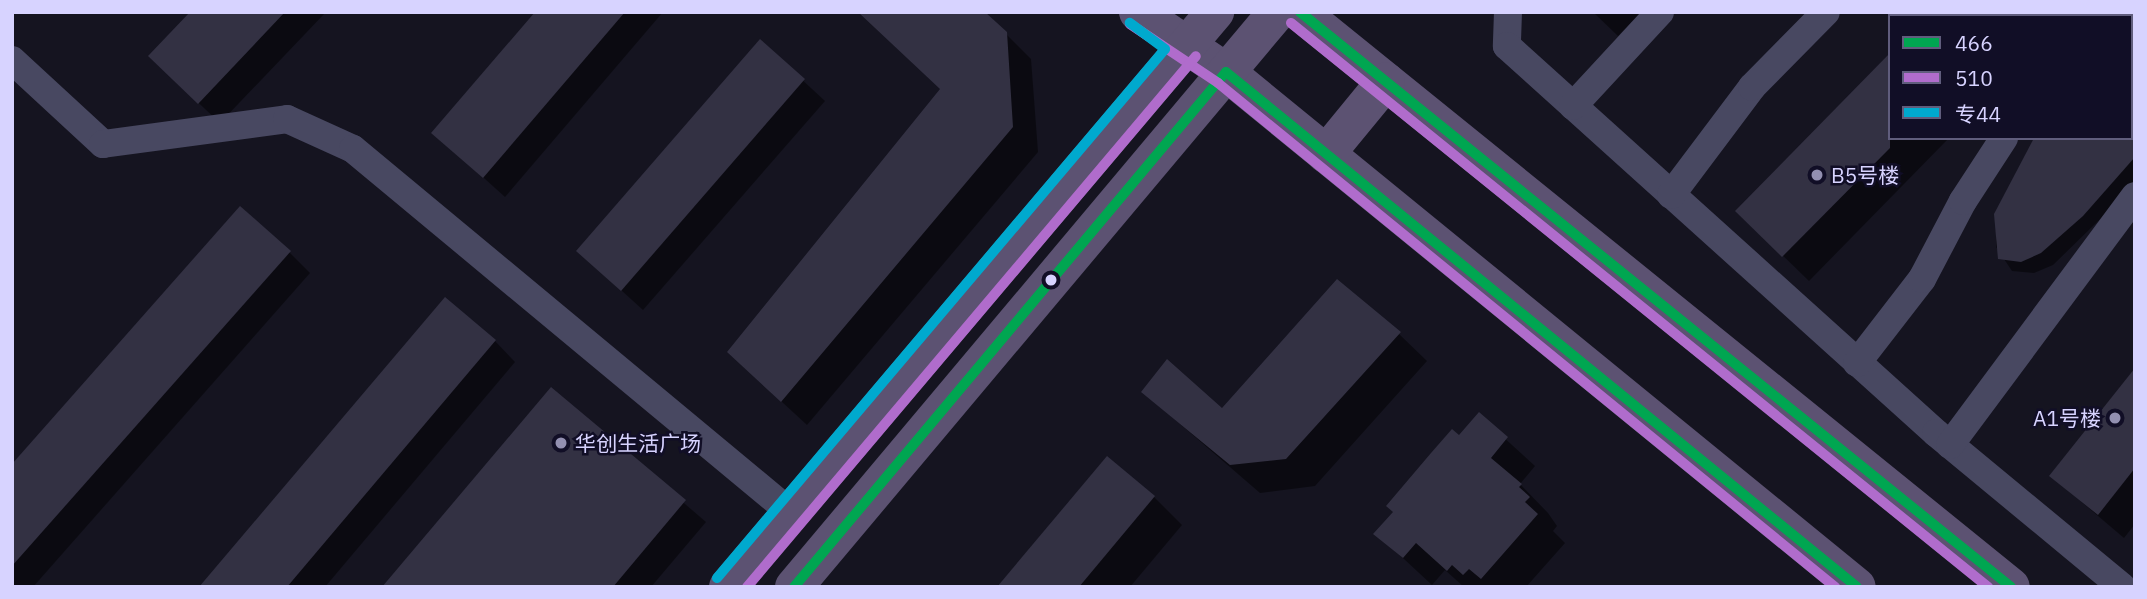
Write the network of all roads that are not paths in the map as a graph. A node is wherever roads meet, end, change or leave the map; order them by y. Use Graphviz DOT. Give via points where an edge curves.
graph roads {
  1 [pos="1138,12"];
  2 [pos="1215,12"];
  3 [pos="1277,12"];
  4 [pos="1300,12"];
  5 [pos="1508,12"];
  6 [pos="1660,12"];
  7 [pos="1826,12"];
  8 [pos="1185,47"];
  9 [pos="12,60"];
  10 [pos="1226,72"];
  11 [pos="1386,81"];
  12 [pos="1573,106"];
  13 [pos="2003,140"];
  14 [pos="1326,154"];
  15 [pos="1671,195"];
  16 [pos="2135,196"];
  17 [pos="1857,363"];
  18 [pos="1950,445"];
  19 [pos="790,512"];
  20 [pos="728,587"];
  21 [pos="794,587"];
  22 [pos="1857,587"];
  23 [pos="2011,587"];
  24 [pos="2122,587"];
  1 -- 8 [label="main road"];
  2 -- 8 [label="main road"];
  3 -- 10 [label="main road"];
  4 -- 11 [label="main road"];
  5 -- 12 [label="street" via="1507,46"];
  6 -- 12 [label="street"];
  7 -- 15 [label="street" via="1752,87"];
  8 -- 10 [label="main road"];
  8 -- 19 [label="main road"];
  9 -- 19 [label="street" via="103,144 287,119 354,149"];
  10 -- 14 [label="main road"];
  10 -- 21 [label="main road"];
  11 -- 14 [label="main road"];
  11 -- 23 [label="main road"];
  12 -- 15 [label="street"];
  13 -- 17 [label="street" via="1963,201 1922,279"];
  14 -- 22 [label="main road"];
  15 -- 17 [label="street"];
  16 -- 18 [label="street"];
  17 -- 18 [label="street"];
  18 -- 24 [label="street"];
  19 -- 20 [label="main road"];
}
